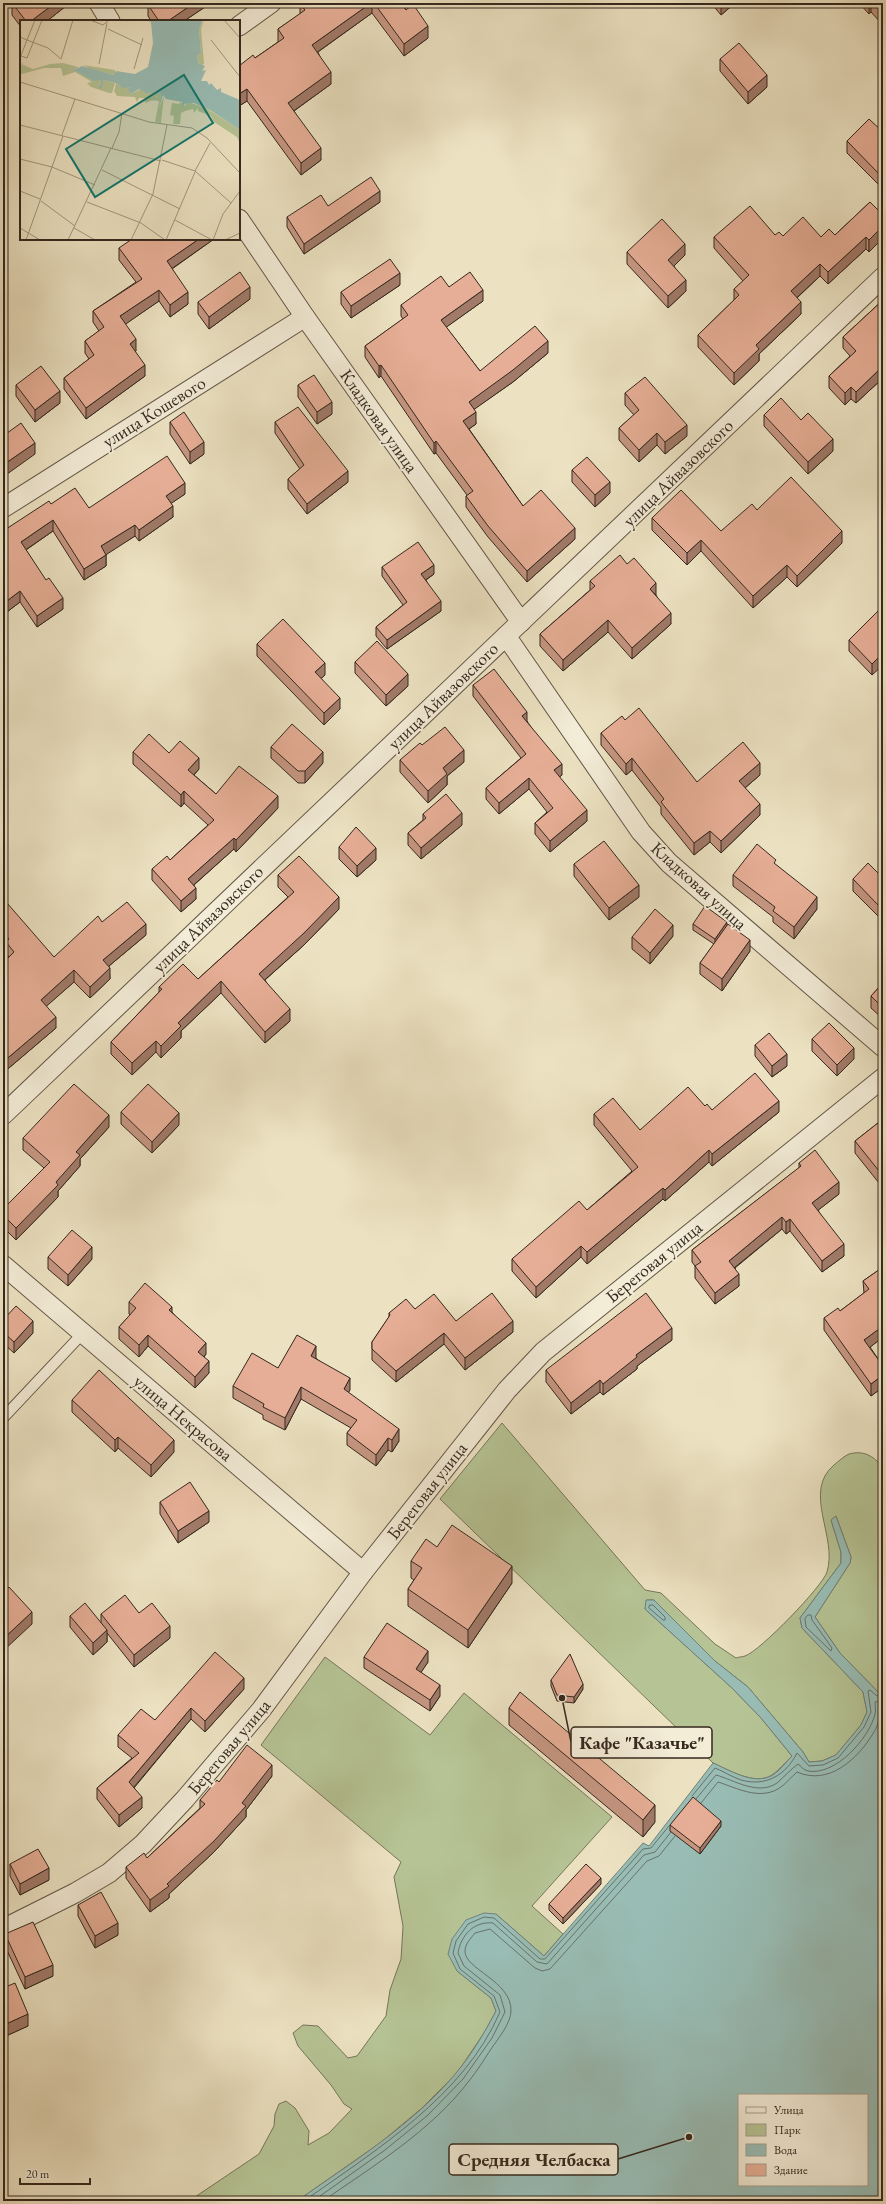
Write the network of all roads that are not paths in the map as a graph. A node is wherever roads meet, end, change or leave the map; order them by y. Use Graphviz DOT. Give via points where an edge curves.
graph roads {
  1 [pos="99,3"];
  2 [pos="271,3"];
  3 [pos="109,20"];
  4 [pos="240,25"];
  5 [pos="240,220"];
  6 [pos="883,278"];
  7 [pos="305,316"];
  8 [pos="3,508"];
  9 [pos="521,622"];
  10 [pos="506,636"];
  11 [pos="883,1048"];
  12 [pos="883,1078"];
  13 [pos="3,1115"];
  14 [pos="3,1265"];
  15 [pos="83,1333"];
  16 [pos="3,1418"];
  17 [pos="363,1572"];
  18 [pos="3,1929"];
  1 -- 3 [label="street"];
  2 -- 4 [label="street"];
  5 -- 7 [label="street, Кладковая улица"];
  6 -- 9 [label="street, улица Айвазовского"];
  7 -- 8 [label="street, улица Кошевого"];
  7 -- 9 [label="street, Кладковая улица"];
  9 -- 10 [label="street, улица Айвазовского"];
  10 -- 11 [label="street, Кладковая улица" via="641,832 668,863"];
  10 -- 13 [label="street, улица Айвазовского"];
  12 -- 17 [label="street, Береговая улица" via="543,1352 507,1390"];
  14 -- 15 [label="street, улица Некрасова"];
  15 -- 16 [label="lane"];
  15 -- 17 [label="street, улица Некрасова"];
  17 -- 18 [label="street, Береговая улица" via="261,1710 143,1844 109,1873"];
}
